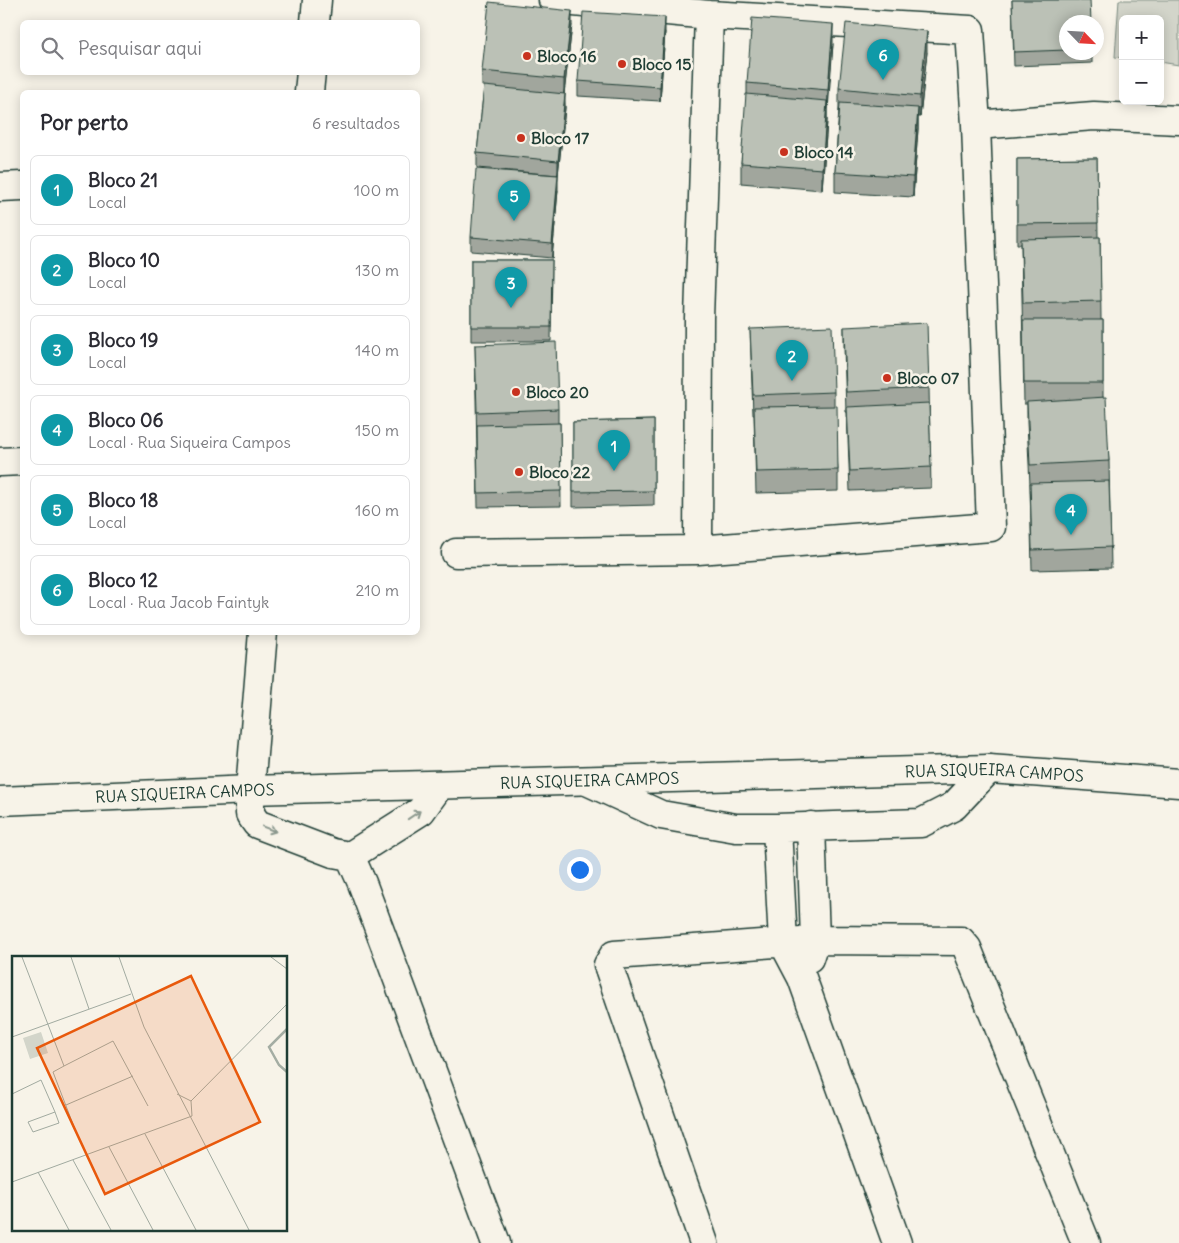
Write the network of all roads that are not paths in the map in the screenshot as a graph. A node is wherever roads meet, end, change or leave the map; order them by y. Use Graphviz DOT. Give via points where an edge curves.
graph roads {
  1 [pos="317,0"];
  2 [pos="552,0"];
  3 [pos="708,15"];
  4 [pos="315,20"];
  5 [pos="311,75"];
  6 [pos="309,90"];
  7 [pos="1179,120"];
  8 [pos="976,125"];
  9 [pos="20,186"];
  10 [pos="0,187"];
  11 [pos="20,461"];
  12 [pos="0,462"];
  13 [pos="698,550"];
  14 [pos="456,553"];
  15 [pos="263,635"];
  16 [pos="989,769"];
  17 [pos="590,782"];
  18 [pos="1179,783"];
  19 [pos="439,786"];
  20 [pos="250,790"];
  21 [pos="0,801"];
  22 [pos="811,826"];
  23 [pos="777,828"];
  24 [pos="350,856"];
  25 [pos="815,940"];
  26 [pos="782,942"];
  27 [pos="802,978"];
  28 [pos="496,1243"];
  29 [pos="704,1243"];
  30 [pos="897,1243"];
  31 [pos="1086,1243"];
  1 -- 4 [label="street"];
  2 -- 3 [label="street"];
  3 -- 8 [label="street" via="970,30"];
  3 -- 13 [label="street" via="699,318"];
  5 -- 6 [label="street"];
  7 -- 8 [label="street" via="1094,116"];
  8 -- 13 [label="street" via="991,527"];
  9 -- 10 [label="street"];
  11 -- 12 [label="street"];
  13 -- 14 [label="street"];
  15 -- 20 [label="street"];
  16 -- 17 [label="street, RUA SIQUEIRA CAMPOS"];
  16 -- 18 [label="street, RUA SIQUEIRA CAMPOS"];
  16 -- 22 [label="street" via="954,806 921,824"];
  17 -- 19 [label="street, RUA SIQUEIRA CAMPOS"];
  17 -- 23 [label="street" via="661,815 736,828"];
  19 -- 20 [label="street, RUA SIQUEIRA CAMPOS"];
  24 -- 19 [label="street, one-way" via="421,811"];
  20 -- 21 [label="street, RUA SIQUEIRA CAMPOS"];
  20 -- 24 [label="street, one-way" via="250,814 257,824 333,853"];
  22 -- 23 [label="street"];
  22 -- 25 [label="street"];
  23 -- 26 [label="street"];
  24 -- 28 [label="street"];
  25 -- 26 [label="street"];
  25 -- 27 [label="street"];
  25 -- 31 [label="street" via="961,940"];
  26 -- 27 [label="street"];
  26 -- 29 [label="street" via="614,955 608,965"];
  27 -- 30 [label="street"];
}
